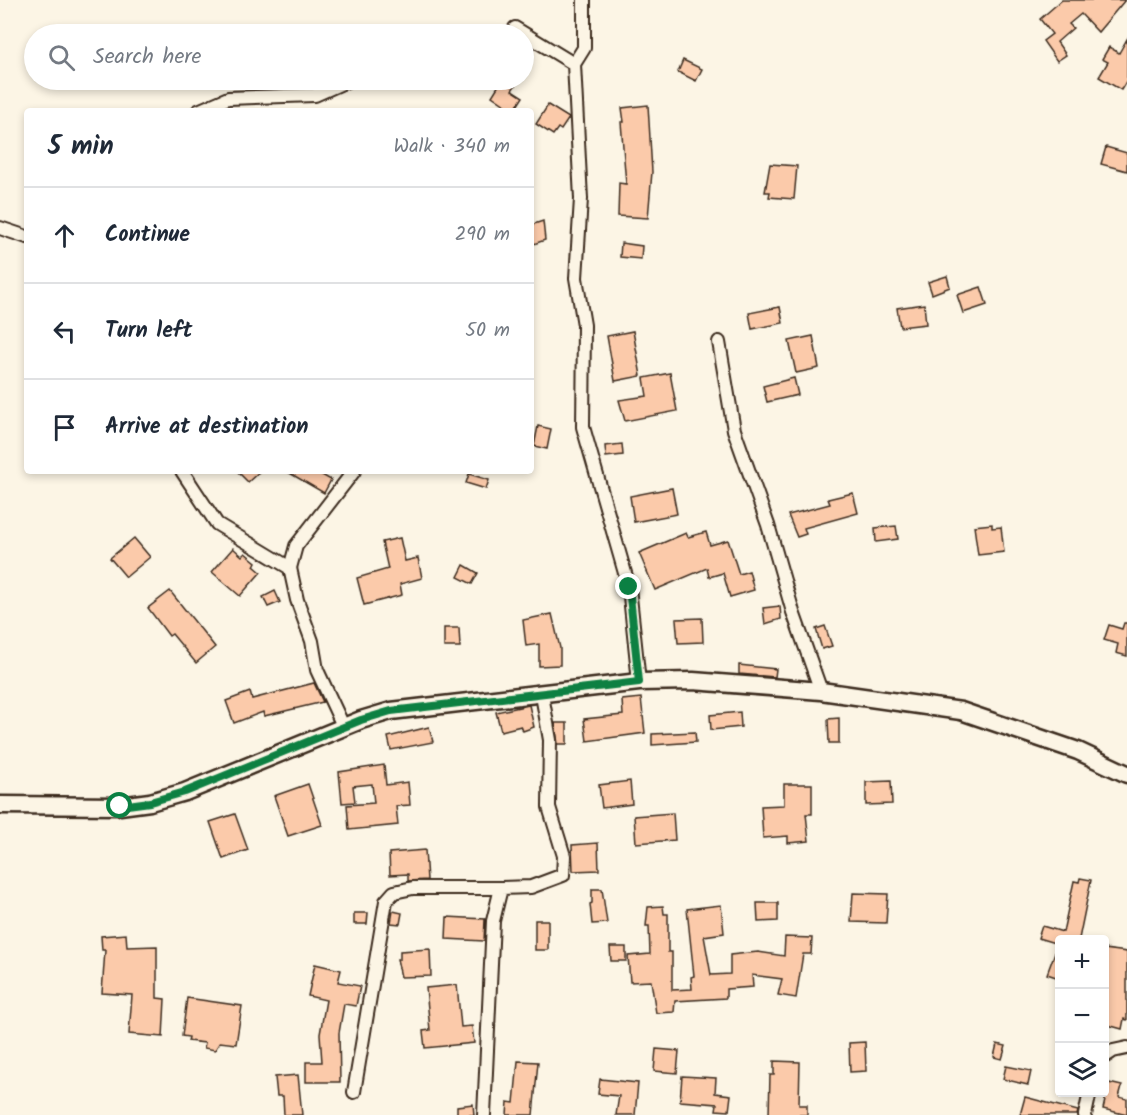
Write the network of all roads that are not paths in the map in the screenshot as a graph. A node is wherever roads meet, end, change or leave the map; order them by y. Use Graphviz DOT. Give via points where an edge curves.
graph roads {
  1 [pos="584,0"];
  2 [pos="534,39"];
  3 [pos="574,64"];
  4 [pos="326,90"];
  5 [pos="205,108"];
  6 [pos="0,228"];
  7 [pos="24,236"];
  8 [pos="719,342"];
  9 [pos="184,474"];
  10 [pos="352,474"];
  11 [pos="290,568"];
  12 [pos="639,682"];
  13 [pos="821,691"];
  14 [pos="542,695"];
  15 [pos="344,728"];
  16 [pos="1127,774"];
  17 [pos="0,806"];
  18 [pos="501,888"];
  19 [pos="1127,1048"];
  20 [pos="1109,1054"];
  21 [pos="354,1092"];
  22 [pos="1089,1097"];
  23 [pos="484,1115"];
  24 [pos="1085,1115"];
  1 -- 3 [label="street" via="584,48"];
  2 -- 3 [label="street"];
  3 -- 12 [label="street" via="581,199 576,278 584,325 584,427 629,587"];
  4 -- 5 [label="street" via="315,95 228,98"];
  6 -- 7 [label="street"];
  8 -- 13 [label="street" via="734,430"];
  9 -- 11 [label="street" via="217,524"];
  10 -- 11 [label="street" via="296,546"];
  11 -- 15 [label="street" via="317,670"];
  12 -- 13 [label="street" via="693,681"];
  12 -- 14 [label="street"];
  13 -- 16 [label="street" via="961,711 1078,751"];
  14 -- 15 [label="street" via="391,711"];
  14 -- 18 [label="street" via="550,740 549,807 564,856 563,875 531,887"];
  15 -- 17 [label="street" via="185,792 150,802 120,806"];
  18 -- 21 [label="street" via="412,888 394,892 386,901"];
  18 -- 23 [label="street" via="492,921"];
  19 -- 20 [label="street"];
  22 -- 24 [label="street"];
}
